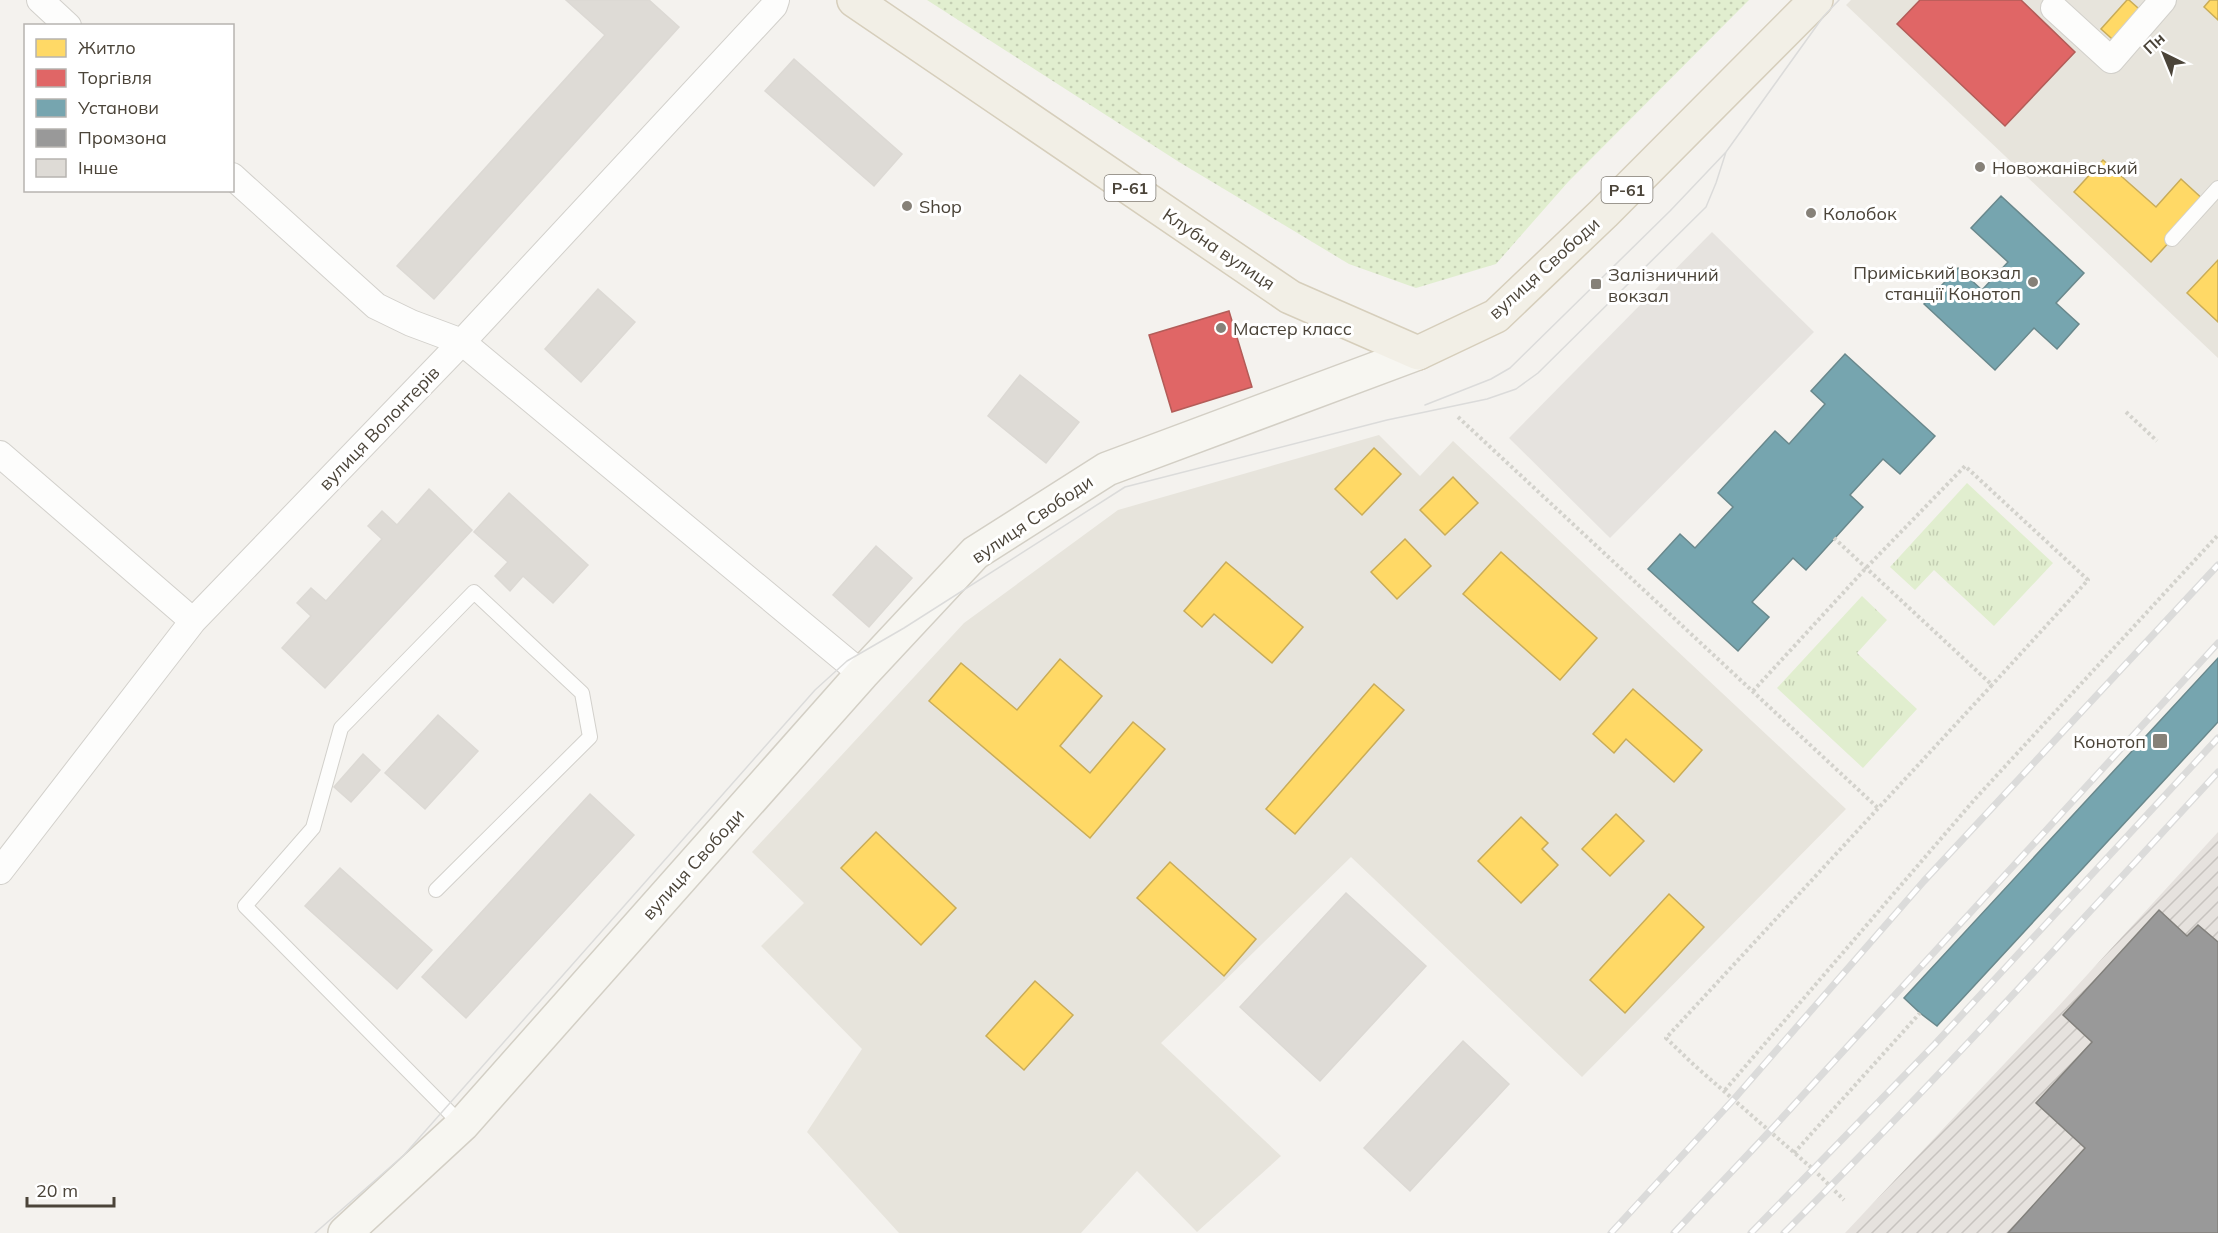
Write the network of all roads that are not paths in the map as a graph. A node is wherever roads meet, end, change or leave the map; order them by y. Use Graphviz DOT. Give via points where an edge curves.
graph roads {
  1 [pos="40,0"];
  2 [pos="776,0"];
  3 [pos="854,0"];
  4 [pos="1816,0"];
  5 [pos="2163,0"];
  6 [pos="2054,8"];
  7 [pos="66,24"];
  8 [pos="234,178"];
  9 [pos="2218,189"];
  10 [pos="2172,239"];
  11 [pos="462,342"];
  12 [pos="1418,353"];
  13 [pos="0,454"];
  14 [pos="193,621"];
  15 [pos="862,674"];
  16 [pos="0,871"];
  17 [pos="436,890"];
  18 [pos="462,1125"];
  19 [pos="345,1233"];
  1 -- 7 [label="street"];
  2 -- 11 [label="street, вулиця Волонтерів"];
  3 -- 12 [label="main road, Клубна вулиця / Р-61" via="1290,297"];
  4 -- 12 [label="main road, вулиця Свободи / Р-61" via="1496,316"];
  5 -- 6 [label="street" via="2111,60"];
  8 -- 11 [label="street" via="376,306 411,324"];
  9 -- 10 [label="lane"];
  11 -- 14 [label="street, вулиця Волонтерів"];
  11 -- 15 [label="street"];
  12 -- 15 [label="street, вулиця Свободи" via="1107,469 975,553"];
  13 -- 14 [label="street"];
  14 -- 16 [label="street, вулиця Волонтерів"];
  15 -- 18 [label="street, вулиця Свободи"];
  17 -- 18 [label="lane" via="590,736 582,693 474,592 341,728 313,828 245,906"];
  18 -- 19 [label="street, вулиця Свободи"];
}
